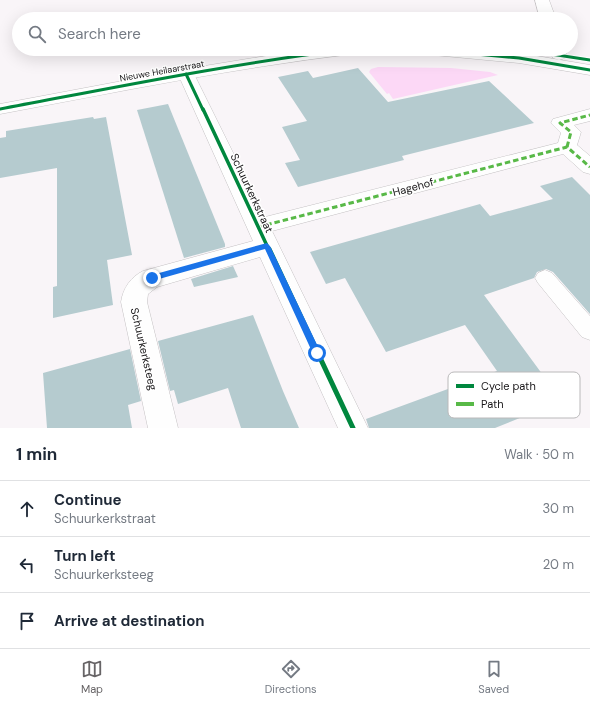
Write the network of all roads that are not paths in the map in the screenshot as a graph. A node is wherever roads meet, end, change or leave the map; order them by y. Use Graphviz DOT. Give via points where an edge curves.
graph roads {
  1 [pos="542,0"];
  2 [pos="546,12"];
  3 [pos="297,56"];
  4 [pos="493,56"];
  5 [pos="558,56"];
  6 [pos="590,60"];
  7 [pos="590,70"];
  8 [pos="186,74"];
  9 [pos="0,109"];
  10 [pos="590,115"];
  11 [pos="567,147"];
  12 [pos="590,167"];
  13 [pos="262,237"];
  14 [pos="545,278"];
  15 [pos="590,331"];
  16 [pos="163,428"];
  17 [pos="353,428"];
  1 -- 2 [label="street"];
  3 -- 8 [label="street, Nieuwe Heilaarstraat"];
  4 -- 5 [label="street"];
  5 -- 6 [label="street"];
  5 -- 7 [label="street"];
  8 -- 9 [label="street, Nieuwe Heilaarstraat"];
  8 -- 13 [label="street, Schuurkerkstraat"];
  10 -- 11 [label="street" via="560,123 571,132"];
  11 -- 12 [label="street"];
  11 -- 13 [label="street, Hagehof"];
  13 -- 16 [label="street, Schuurkerksteeg" via="152,278 144,282 134,295"];
  13 -- 17 [label="street, Schuurkerkstraat"];
  14 -- 15 [label="lane"];
}
